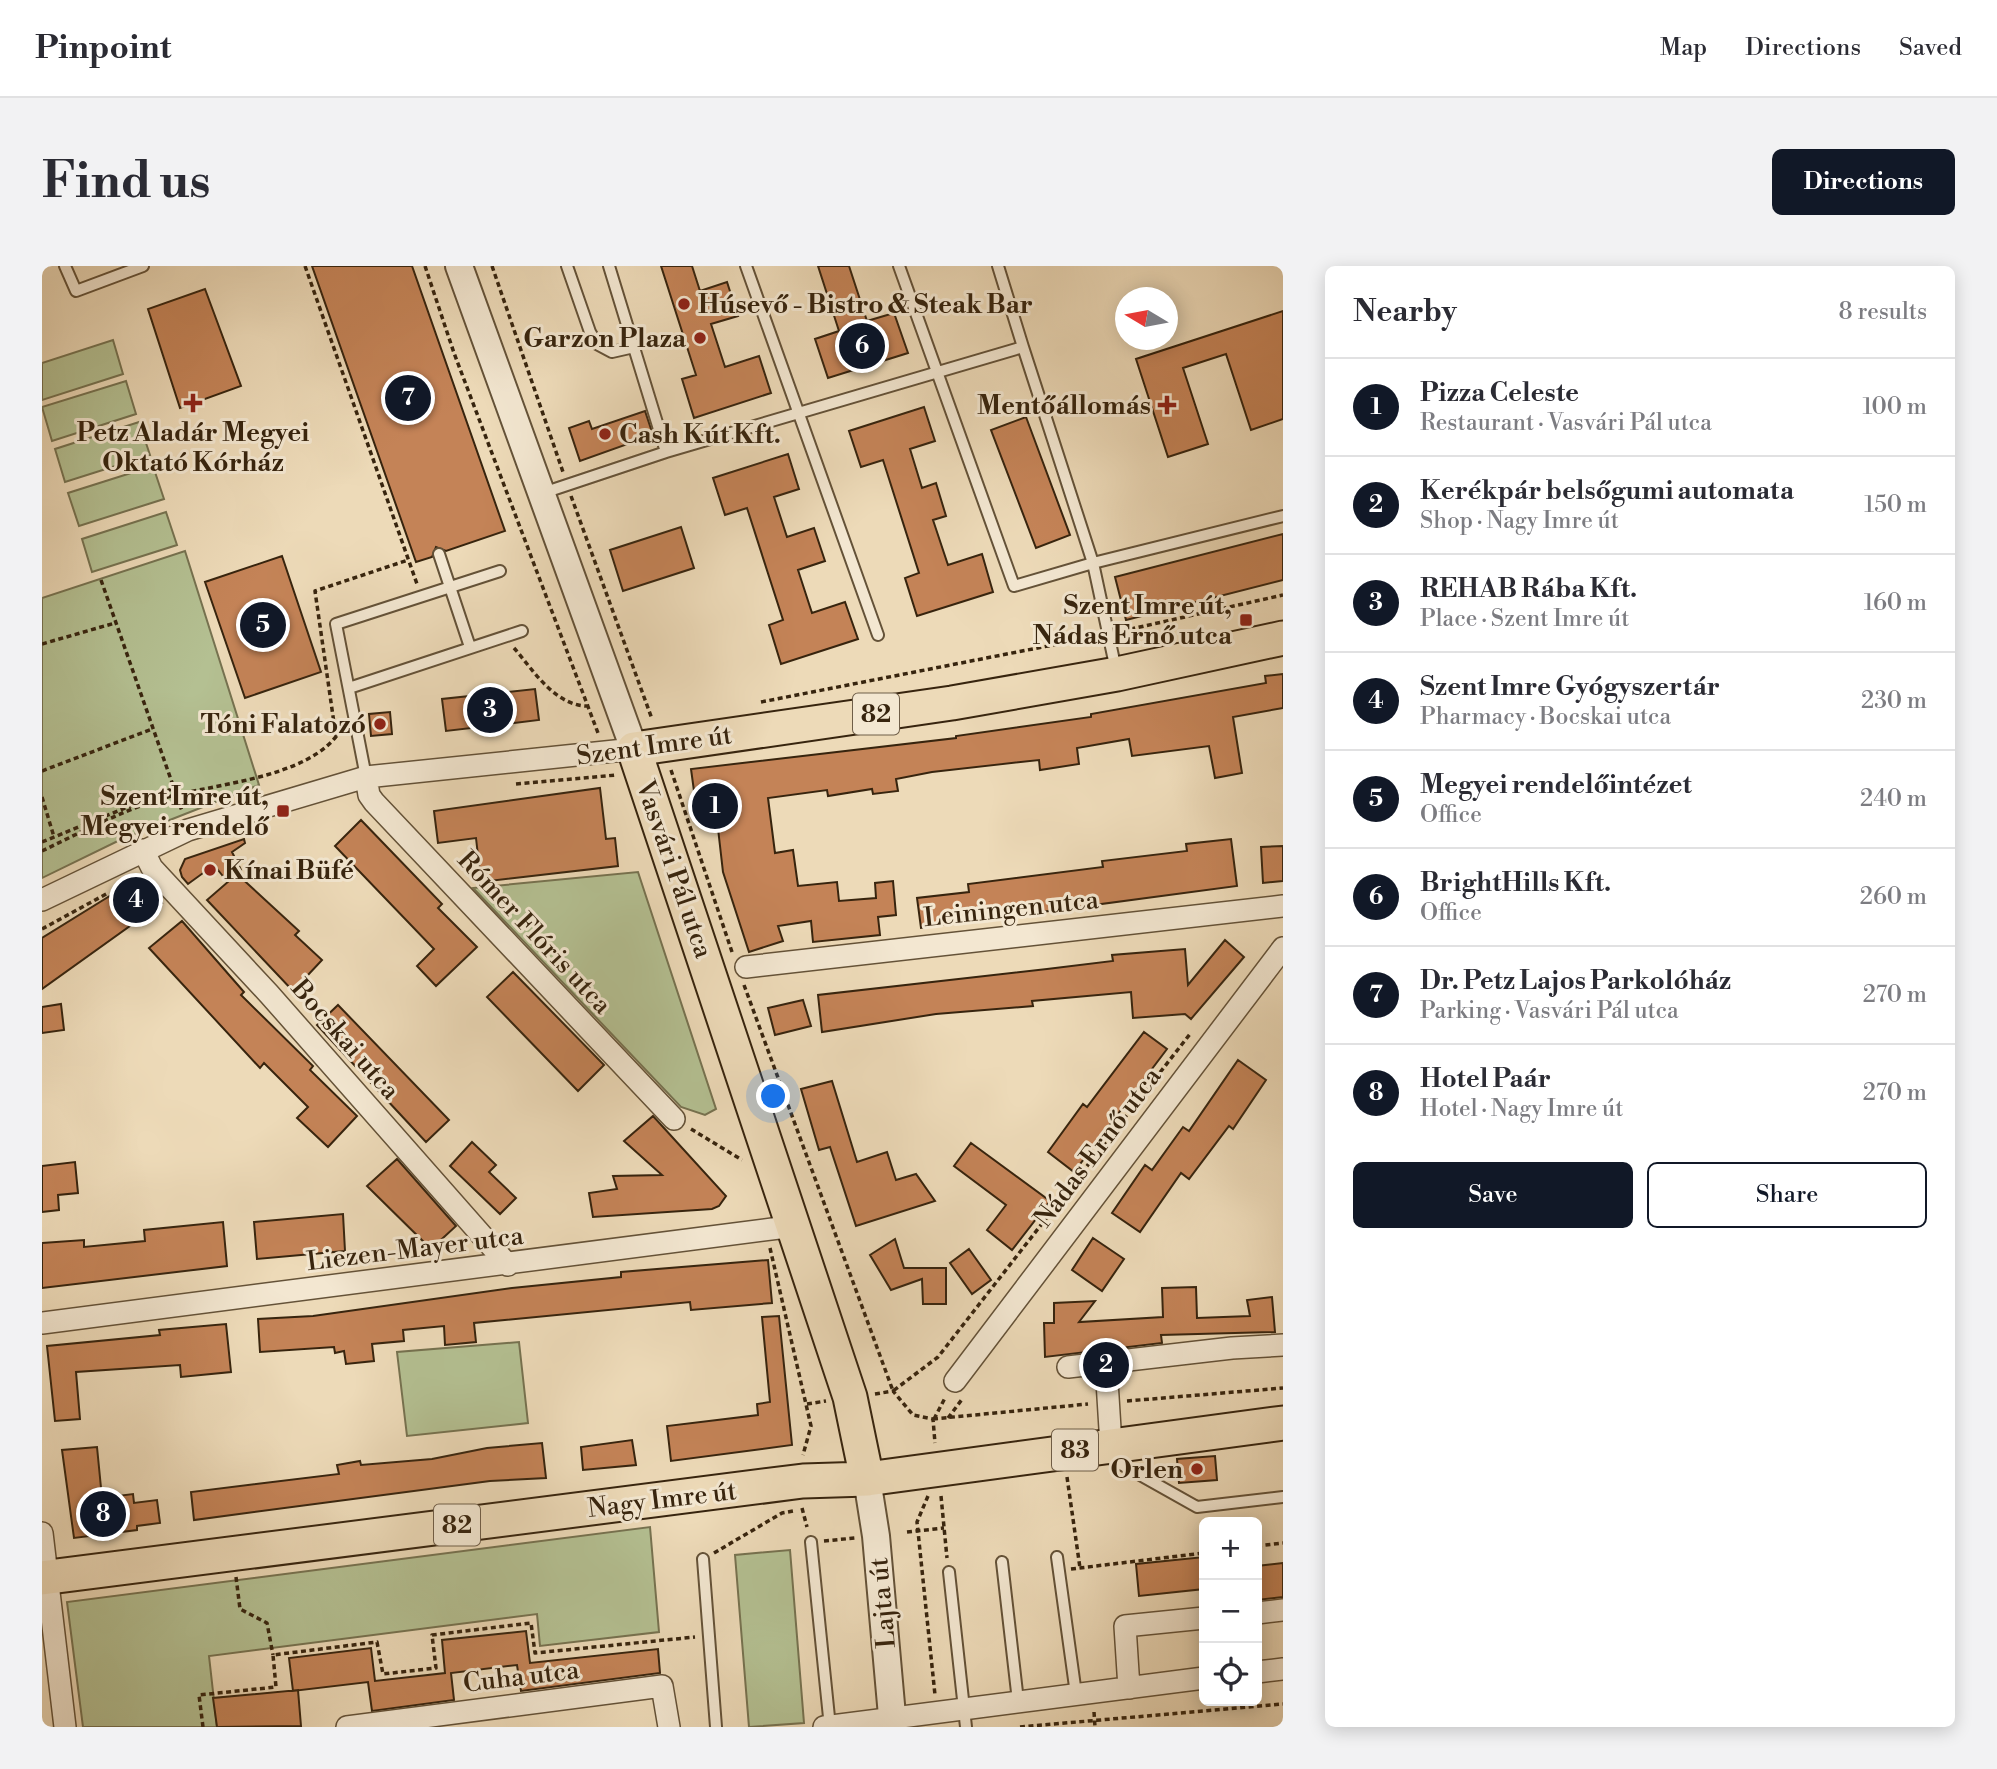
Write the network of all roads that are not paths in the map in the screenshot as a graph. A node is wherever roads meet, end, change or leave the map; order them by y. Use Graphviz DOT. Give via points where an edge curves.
graph roads {
  1 [pos="65,266"];
  2 [pos="143,266"];
  3 [pos="459,266"];
  4 [pos="567,266"];
  5 [pos="609,266"];
  6 [pos="746,266"];
  7 [pos="899,266"];
  8 [pos="998,266"];
  9 [pos="1023,346"];
  10 [pos="634,347"];
  11 [pos="939,373"];
  12 [pos="799,415"];
  13 [pos="666,452"];
  14 [pos="543,493"];
  15 [pos="1283,516"];
  16 [pos="439,554"];
  17 [pos="1093,563"];
  18 [pos="500,571"];
  19 [pos="450,586"];
  20 [pos="522,631"];
  21 [pos="878,635"];
  22 [pos="1283,638"];
  23 [pos="470,647"];
  24 [pos="1117,674"];
  25 [pos="349,688"];
  26 [pos="639,743"];
  27 [pos="366,777"];
  28 [pos="143,850"];
  29 [pos="42,900"];
  30 [pos="1283,906"];
  31 [pos="1283,948"];
  32 [pos="742,972"];
  33 [pos="674,1119"];
  34 [pos="780,1228"];
  35 [pos="508,1265"];
  36 [pos="42,1323"];
  37 [pos="1283,1345"];
  38 [pos="1106,1365"];
  39 [pos="1068,1367"];
  40 [pos="955,1381"];
  41 [pos="1283,1423"];
  42 [pos="1087,1453"];
  43 [pos="867,1479"];
  44 [pos="1283,1497"];
  45 [pos="42,1533"];
  46 [pos="811,1542"];
  47 [pos="1057,1557"];
  48 [pos="703,1559"];
  49 [pos="1002,1562"];
  50 [pos="949,1572"];
  51 [pos="45,1577"];
  52 [pos="1283,1610"];
  53 [pos="1262,1612"];
  54 [pos="1199,1619"];
  55 [pos="1283,1669"];
  56 [pos="1262,1671"];
  57 [pos="1199,1679"];
  58 [pos="1129,1688"];
  59 [pos="1076,1694"];
  60 [pos="1018,1701"];
  61 [pos="965,1718"];
  62 [pos="892,1722"];
  63 [pos="65,1727"];
  64 [pos="347,1727"];
  65 [pos="669,1727"];
  66 [pos="716,1727"];
  67 [pos="824,1727"];
  68 [pos="830,1727"];
  1 -- 2 [label="lane" via="76,291"];
  3 -- 14 [label="street, Vasvári Pál utca"];
  4 -- 10 [label="lane" via="597,344 612,352"];
  5 -- 10 [label="lane"];
  6 -- 12 [label="lane"];
  7 -- 11 [label="lane"];
  8 -- 9 [label="lane"];
  9 -- 11 [label="lane"];
  9 -- 17 [label="lane"];
  10 -- 13 [label="lane"];
  11 -- 12 [label="lane"];
  11 -- 17 [label="lane" via="1014,586"];
  12 -- 13 [label="lane"];
  12 -- 21 [label="lane"];
  13 -- 14 [label="lane"];
  14 -- 26 [label="street, Vasvári Pál utca"];
  15 -- 17 [label="lane"];
  16 -- 19 [label="lane"];
  17 -- 24 [label="lane"];
  18 -- 19 [label="lane"];
  19 -- 23 [label="lane"];
  19 -- 25 [label="lane" via="336,624"];
  20 -- 23 [label="lane"];
  22 -- 24 [label="main road, Szent Imre út / 82"];
  23 -- 25 [label="lane"];
  24 -- 26 [label="main road, Szent Imre út / 82" via="952,703"];
  25 -- 27 [label="lane"];
  26 -- 27 [label="street, Szent Imre út"];
  26 -- 34 [label="main road, Vasvári Pál utca"];
  27 -- 28 [label="street, Szent Imre út" via="188,830"];
  27 -- 33 [label="street, Rómer Flóris utca" via="374,802"];
  28 -- 29 [label="street, Szent Imre út"];
  28 -- 35 [label="street, Bocskai utca" via="152,868 269,993"];
  30 -- 32 [label="street, Leiningen utca"];
  31 -- 40 [label="street, Nádas Ernő utca"];
  34 -- 35 [label="street, Liezen-Mayer utca"];
  34 -- 43 [label="main road, Vasvári Pál utca" via="850,1397"];
  35 -- 36 [label="street, Liezen-Mayer utca"];
  37 -- 38 [label="street"];
  38 -- 39 [label="street"];
  38 -- 42 [label="street"];
  41 -- 42 [label="main road, Nagy Imre út / 83"];
  42 -- 43 [label="main road, Nagy Imre út / 83"];
  42 -- 44 [label="lane" via="1139,1472 1197,1507"];
  43 -- 51 [label="main road, Nagy Imre út / 82" via="803,1481"];
  43 -- 62 [label="street, Lajta út"];
  45 -- 51 [label="street"];
  46 -- 68 [label="lane"];
  47 -- 59 [label="lane"];
  48 -- 66 [label="lane"];
  49 -- 60 [label="lane"];
  50 -- 61 [label="lane"];
  51 -- 63 [label="street"];
  52 -- 53 [label="street"];
  54 -- 58 [label="street" via="1125,1626"];
  55 -- 56 [label="street"];
  57 -- 58 [label="street"];
  58 -- 59 [label="street"];
  59 -- 60 [label="street"];
  60 -- 61 [label="street"];
  61 -- 62 [label="street" via="937,1712"];
  62 -- 68 [label="street"];
  64 -- 65 [label="street, Cuha utca" via="662,1686"];
  67 -- 68 [label="street"];
}
